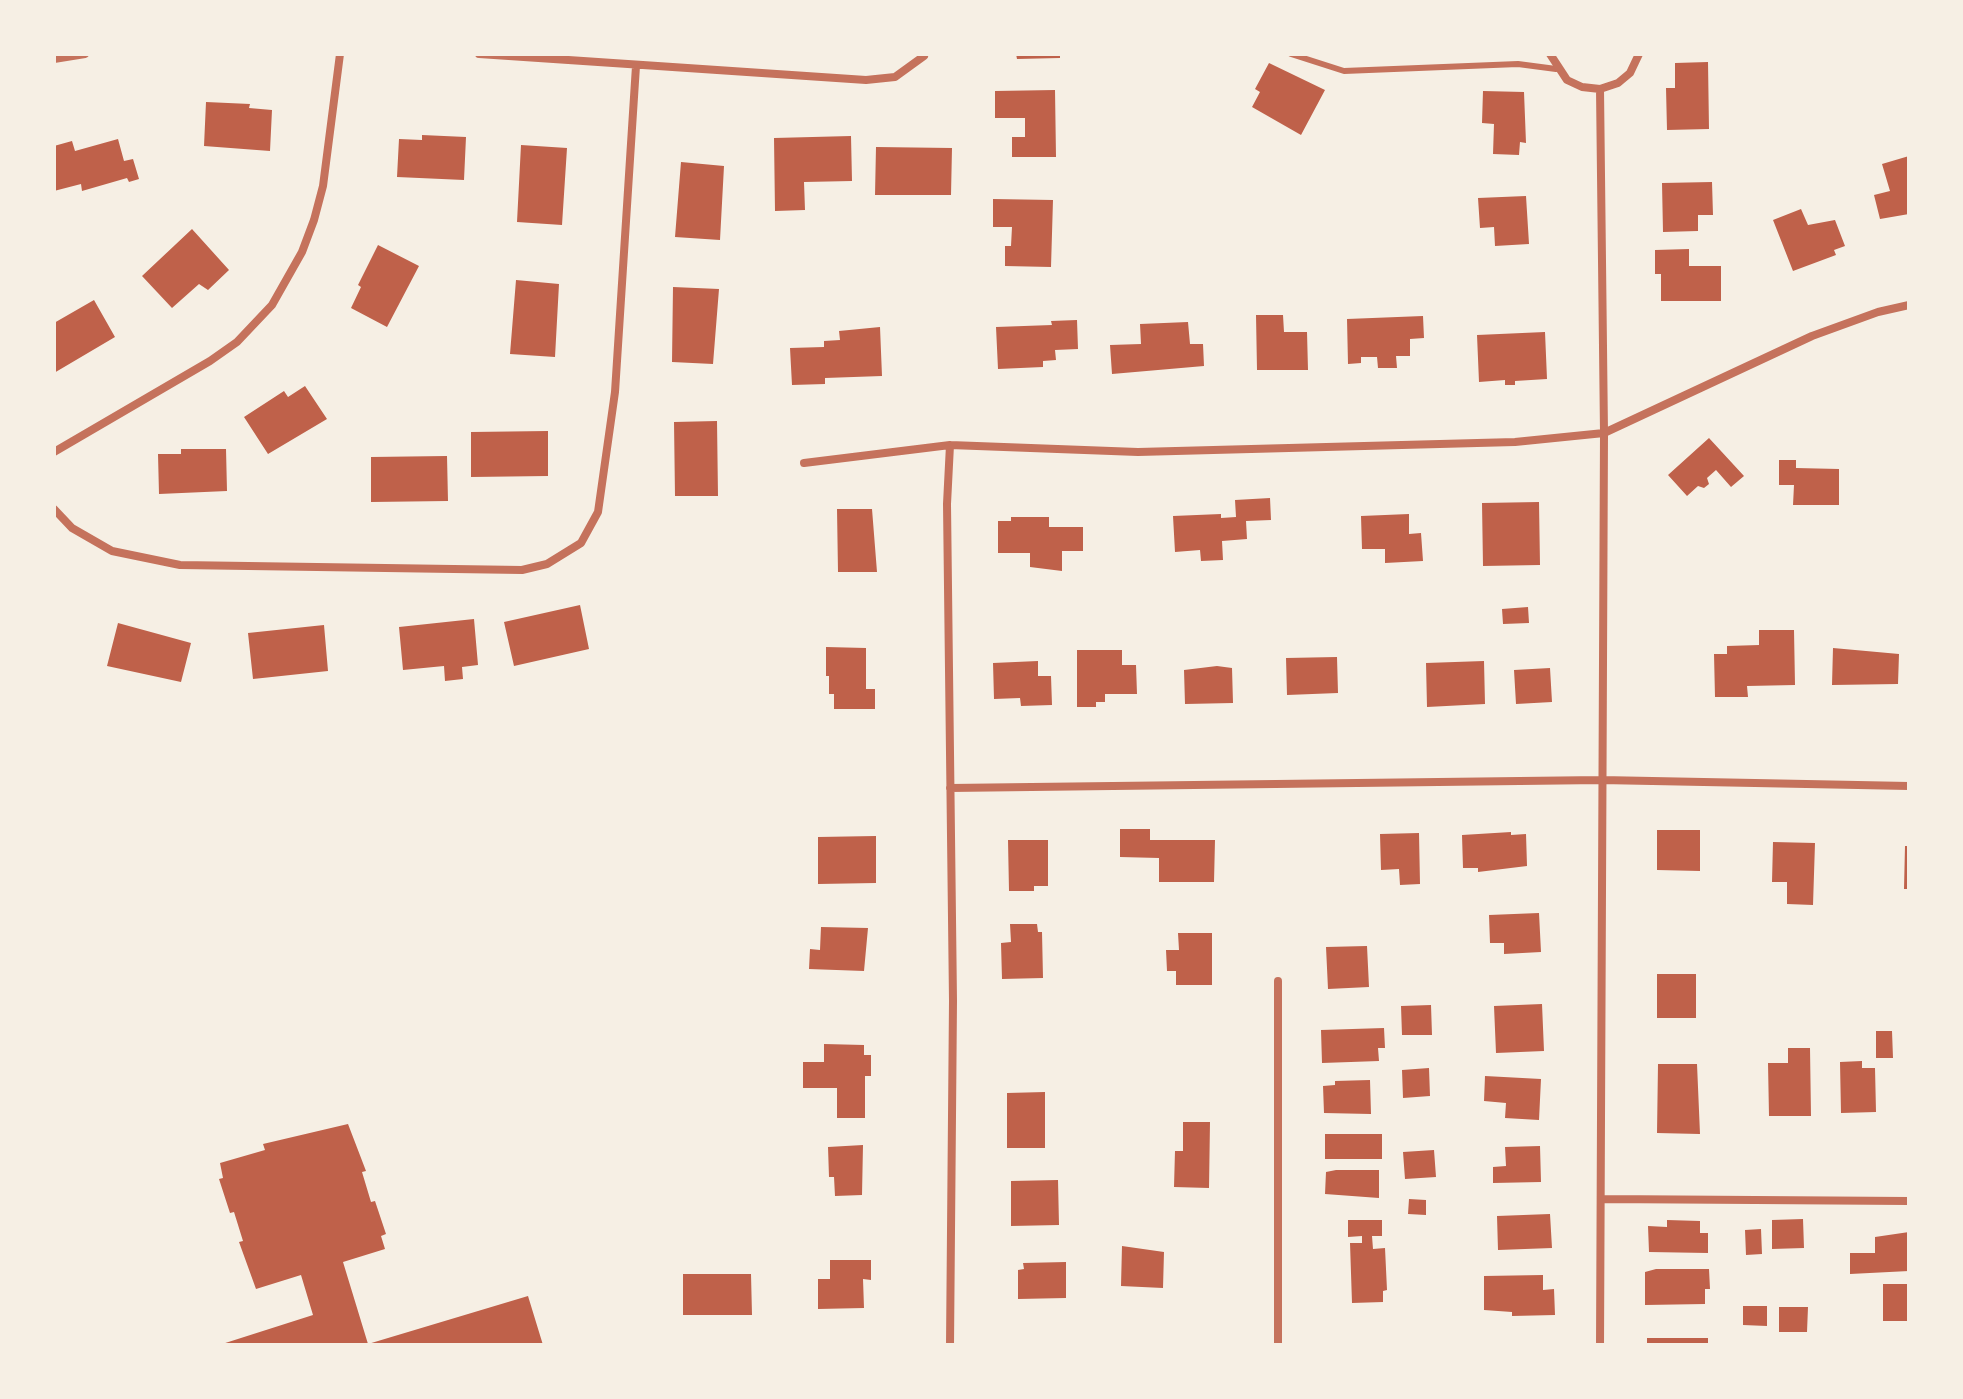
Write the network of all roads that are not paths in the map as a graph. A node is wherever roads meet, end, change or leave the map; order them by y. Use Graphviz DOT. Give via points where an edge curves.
graph roads {
  1 [pos="85,54"];
  2 [pos="340,54"];
  3 [pos="479,54"];
  4 [pos="1291,54"];
  5 [pos="1550,54"];
  6 [pos="1639,54"];
  7 [pos="924,56"];
  8 [pos="54,59"];
  9 [pos="636,66"];
  10 [pos="1556,69"];
  11 [pos="1600,89"];
  12 [pos="1909,305"];
  13 [pos="1604,433"];
  14 [pos="950,445"];
  15 [pos="54,452"];
  16 [pos="804,463"];
  17 [pos="54,509"];
  18 [pos="1601,780"];
  19 [pos="1909,786"];
  20 [pos="950,788"];
  21 [pos="1278,981"];
  22 [pos="1601,1199"];
  23 [pos="1909,1201"];
  24 [pos="950,1345"];
  25 [pos="1278,1345"];
  26 [pos="1600,1345"];
  1 -- 8 [label="street"];
  2 -- 15 [label="street" via="314,220 272,305 210,361"];
  3 -- 9 [label="street"];
  4 -- 10 [label="lane" via="1344,71 1518,64"];
  5 -- 10 [label="street"];
  6 -- 11 [label="street" via="1630,73"];
  7 -- 9 [label="street" via="895,77 866,80"];
  9 -- 17 [label="street" via="615,392 598,512 581,543 547,564 522,570 180,565 112,551 72,528"];
  10 -- 11 [label="street" via="1582,87"];
  11 -- 13 [label="street"];
  12 -- 13 [label="street" via="1812,336"];
  13 -- 14 [label="street" via="1515,442 1138,452"];
  13 -- 18 [label="street"];
  14 -- 16 [label="street"];
  14 -- 20 [label="street"];
  18 -- 19 [label="street"];
  18 -- 20 [label="street"];
  18 -- 22 [label="street"];
  20 -- 24 [label="street"];
  21 -- 25 [label="street"];
  22 -- 23 [label="street"];
  22 -- 26 [label="street"];
}
